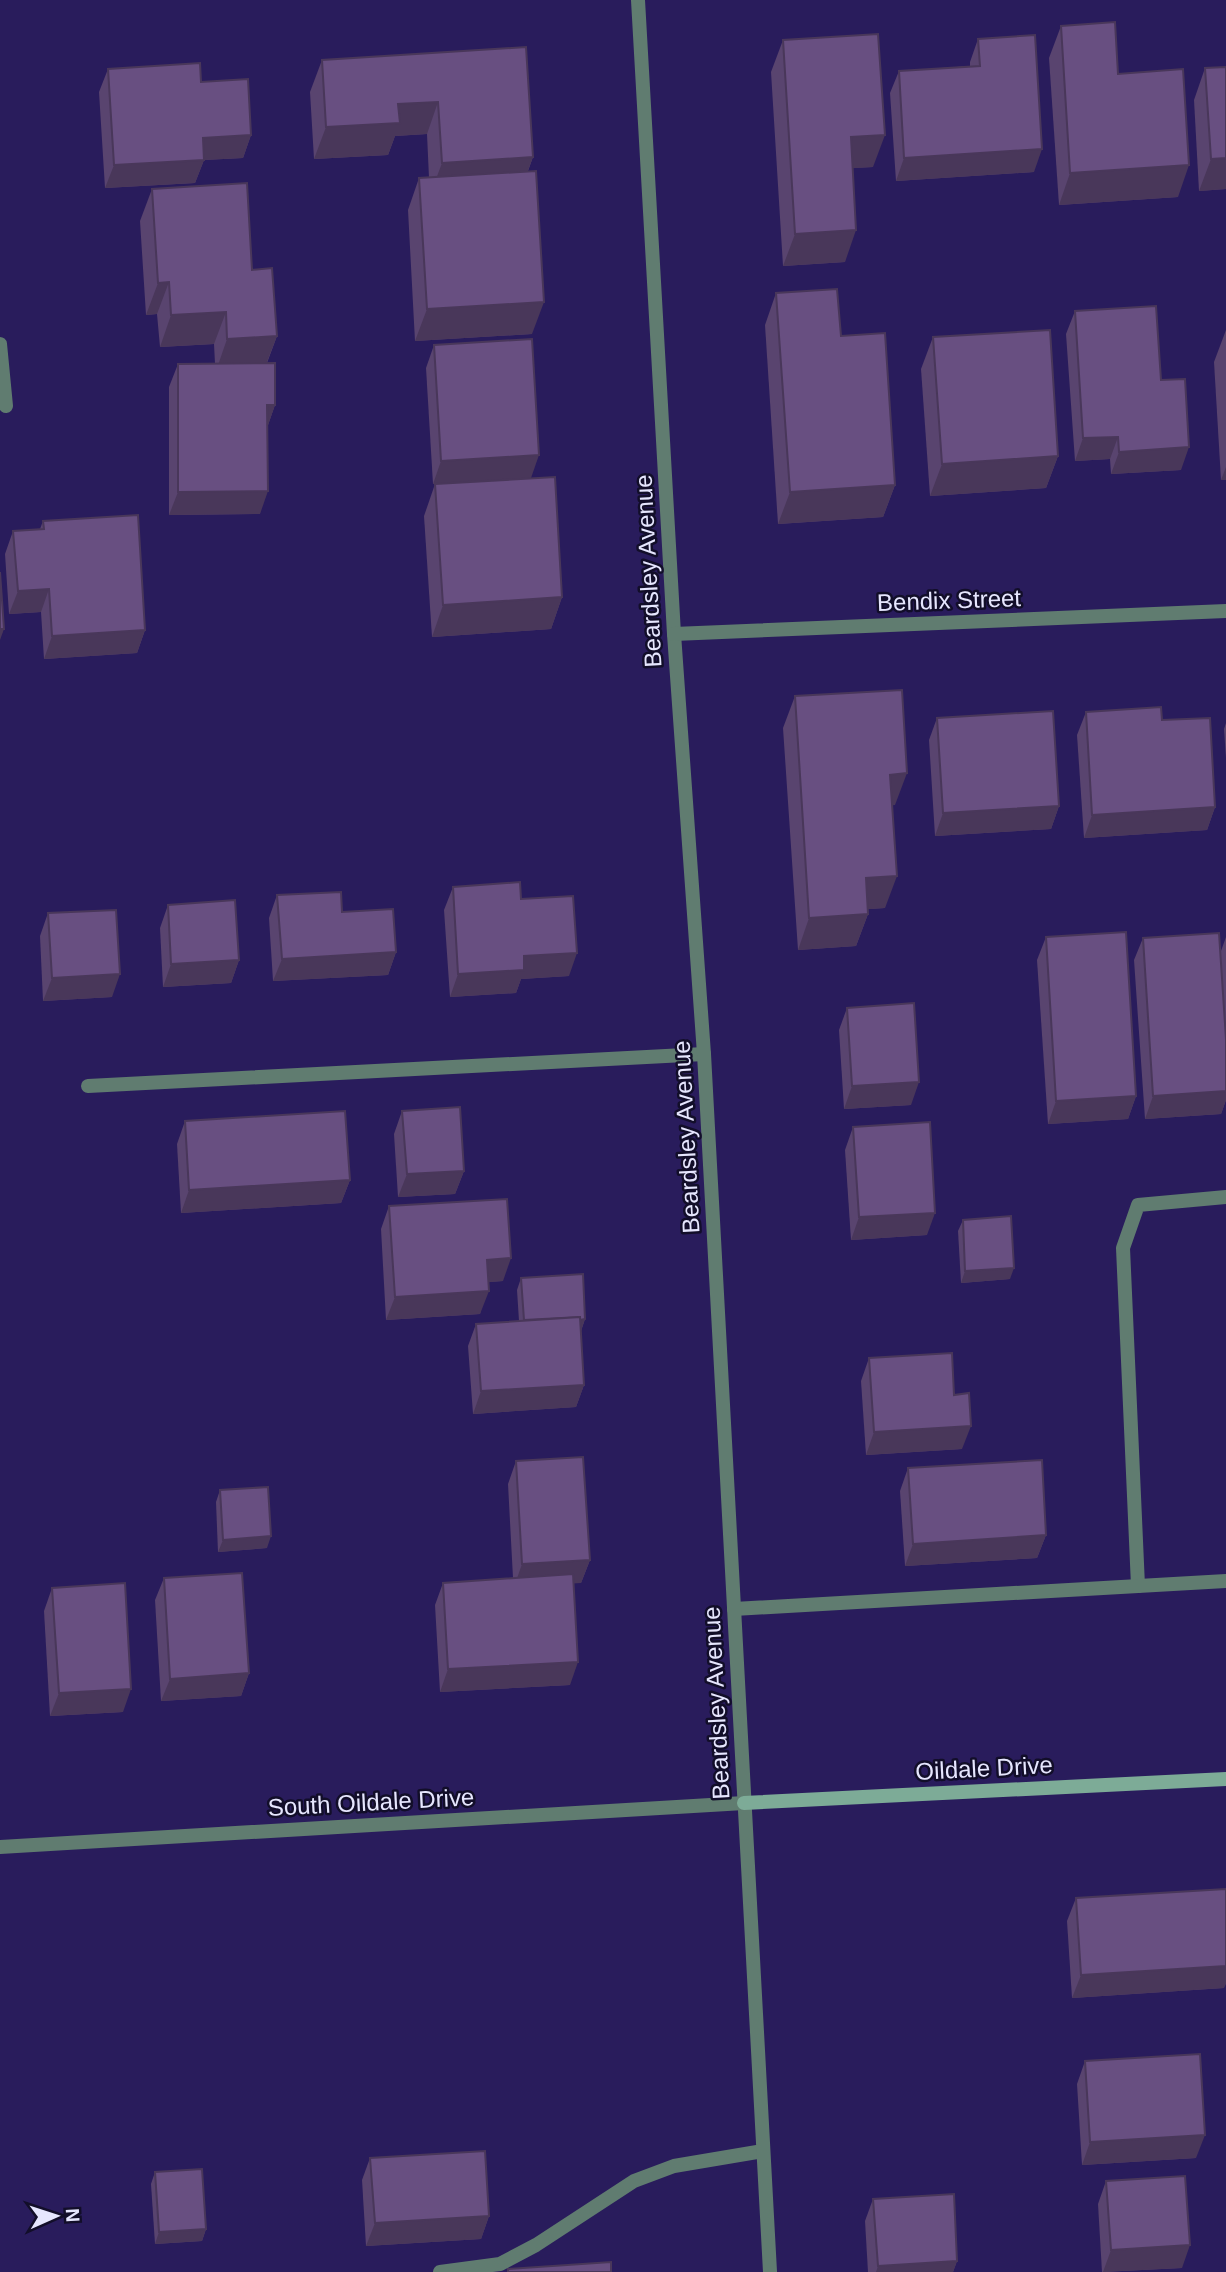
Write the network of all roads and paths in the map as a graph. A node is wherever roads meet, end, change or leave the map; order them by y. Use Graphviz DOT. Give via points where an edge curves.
graph roads {
  1 [pos="638,0"];
  2 [pos="0,344"];
  3 [pos="6,406"];
  4 [pos="1226,611"];
  5 [pos="674,634"];
  6 [pos="704,1054"];
  7 [pos="88,1086"];
  8 [pos="1226,1197"];
  9 [pos="1226,1581"];
  10 [pos="1138,1586"];
  11 [pos="734,1609"];
  12 [pos="1226,1779"];
  13 [pos="744,1802"];
  14 [pos="0,1847"];
  15 [pos="764,2151"];
  16 [pos="440,2272"];
  17 [pos="770,2272"];
  1 -- 5 [label="street, Beardsley Avenue"];
  2 -- 3 [label="street"];
  4 -- 5 [label="street, Bendix Street"];
  5 -- 6 [label="street, Beardsley Avenue"];
  6 -- 7 [label="street"];
  6 -- 11 [label="street, Beardsley Avenue"];
  8 -- 10 [label="street" via="1138,1205 1123,1248"];
  9 -- 10 [label="street"];
  10 -- 11 [label="street"];
  11 -- 13 [label="street, Beardsley Avenue"];
  12 -- 13 [label="street, Oildale Drive"];
  13 -- 14 [label="street, South Oildale Drive"];
  13 -- 15 [label="street, Beardsley Avenue"];
  15 -- 16 [label="street" via="674,2166 634,2181 500,2264"];
  15 -- 17 [label="street, Beardsley Avenue"];
}
